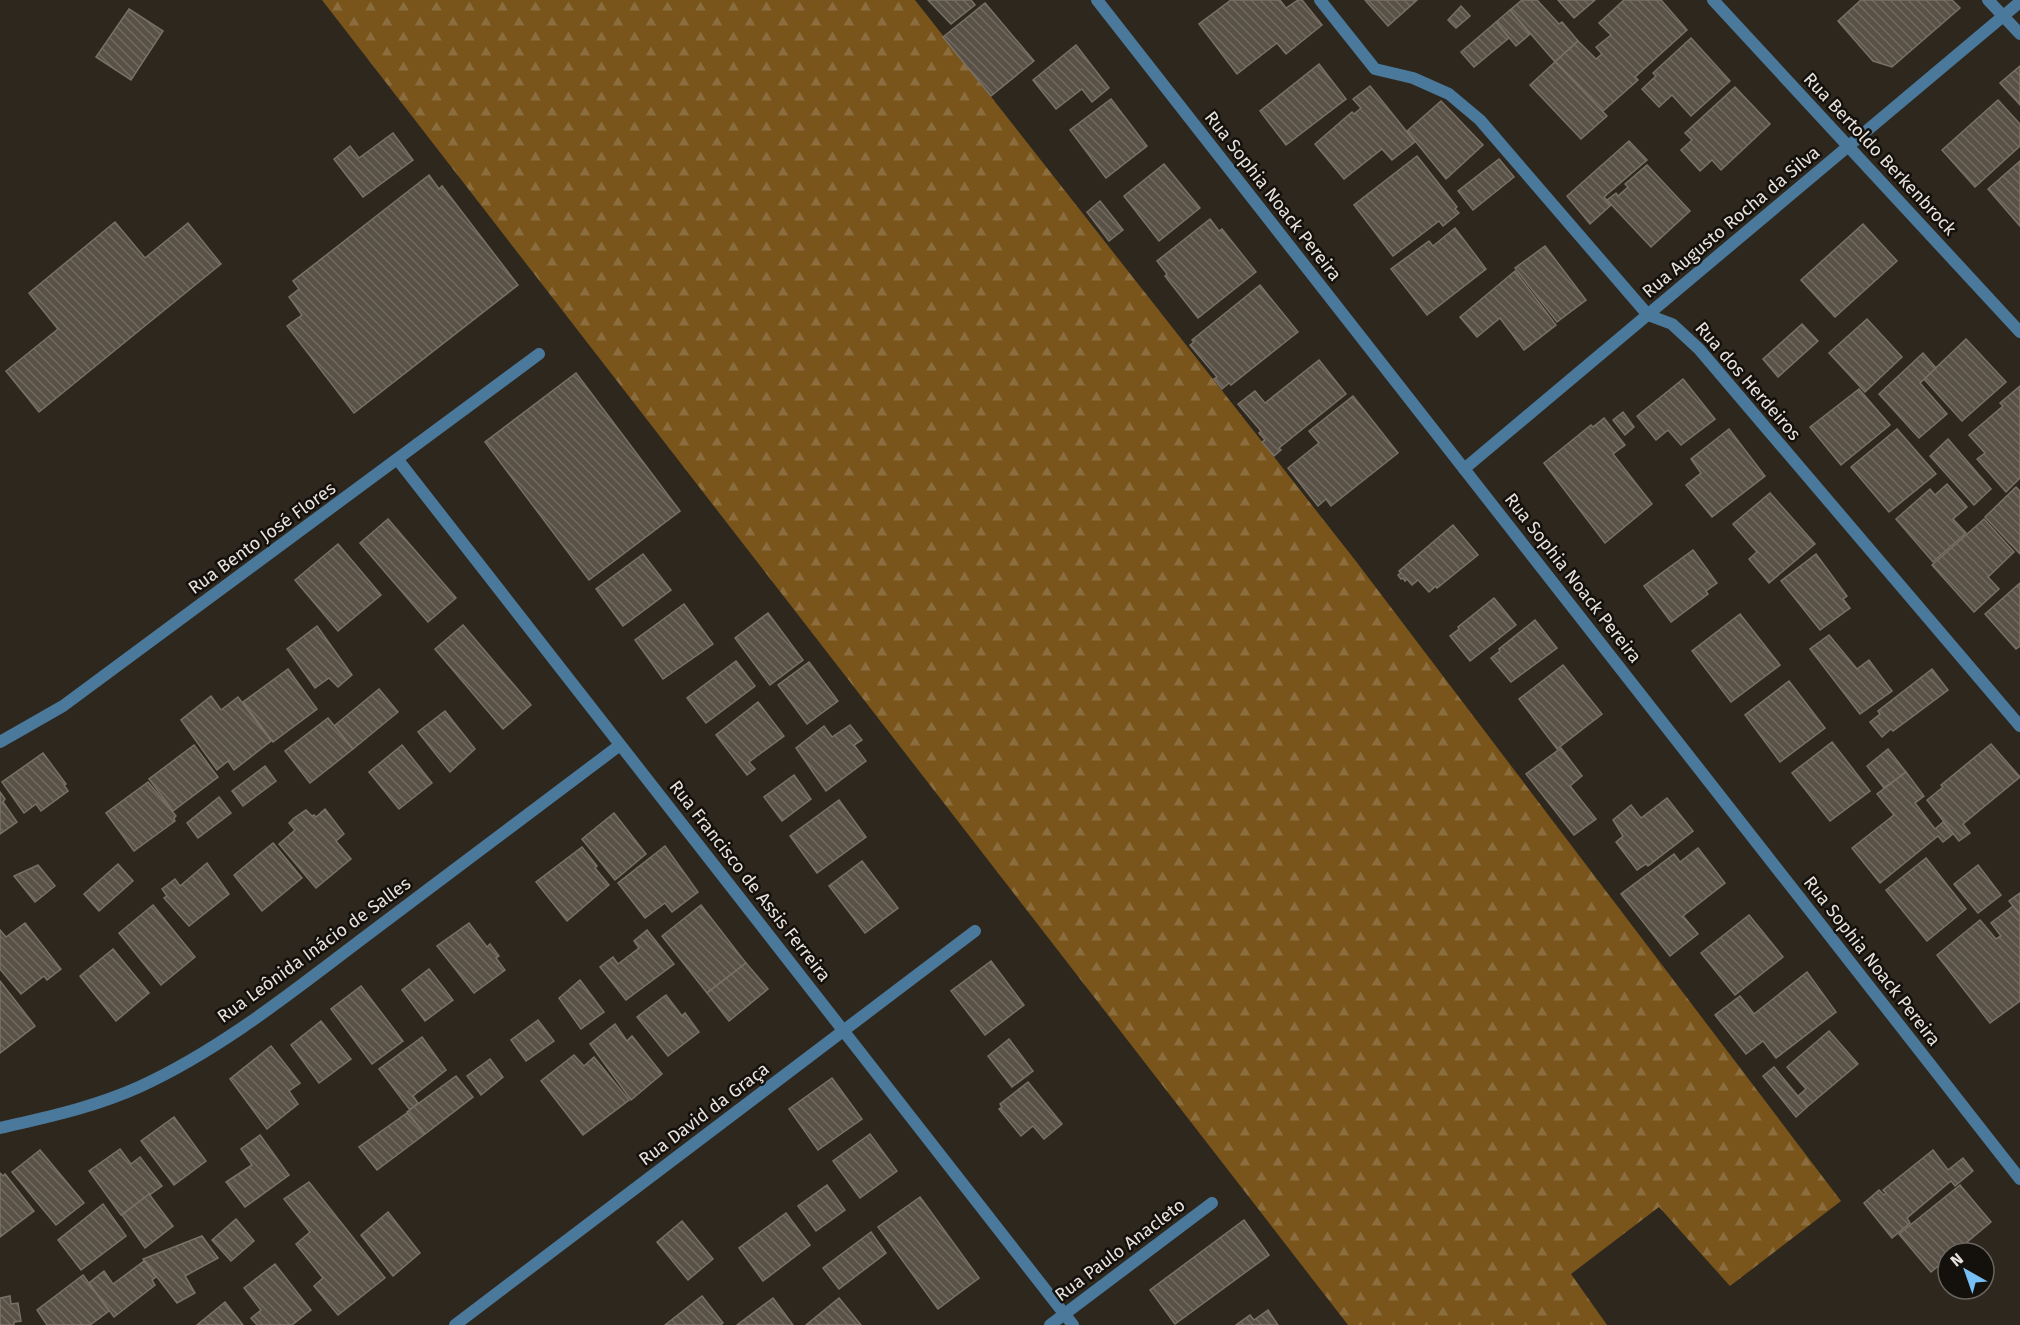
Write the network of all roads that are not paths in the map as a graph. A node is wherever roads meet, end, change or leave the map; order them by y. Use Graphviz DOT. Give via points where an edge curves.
graph roads {
  1 [pos="1097,0"];
  2 [pos="1320,0"];
  3 [pos="1713,0"];
  4 [pos="1988,0"];
  5 [pos="2020,2"];
  6 [pos="2003,16"];
  7 [pos="2020,34"];
  8 [pos="1849,147"];
  9 [pos="1648,315"];
  10 [pos="2020,332"];
  11 [pos="540,354"];
  12 [pos="398,460"];
  13 [pos="1464,469"];
  14 [pos="2020,726"];
  15 [pos="0,742"];
  16 [pos="620,745"];
  17 [pos="975,931"];
  18 [pos="844,1030"];
  19 [pos="0,1128"];
  20 [pos="2020,1179"];
  21 [pos="1212,1203"];
  22 [pos="1065,1314"];
  23 [pos="455,1325"];
  24 [pos="1050,1325"];
  25 [pos="1073,1325"];
  1 -- 13 [label="street, Rua Sophia Noack Pereira"];
  2 -- 9 [label="street, Rua dos Herdeiros" via="1375,69 1413,78 1449,94 1480,120"];
  3 -- 8 [label="street, Rua Bertoldo Berkenbrock"];
  4 -- 6 [label="street"];
  5 -- 6 [label="street, Rua Augusto Rocha da Silva"];
  6 -- 7 [label="street"];
  6 -- 8 [label="street, Rua Augusto Rocha da Silva"];
  8 -- 9 [label="street, Rua Augusto Rocha da Silva"];
  8 -- 10 [label="street, Rua Bertoldo Berkenbrock"];
  9 -- 13 [label="street, Rua Augusto Rocha da Silva"];
  9 -- 14 [label="street, Rua dos Herdeiros" via="1672,324 1698,349"];
  11 -- 12 [label="street, Rua Bento José Flores"];
  12 -- 15 [label="street, Rua Bento José Flores" via="63,706"];
  12 -- 16 [label="street, Rua Francisco de Assis Ferreira"];
  13 -- 20 [label="street, Rua Sophia Noack Pereira"];
  16 -- 18 [label="street, Rua Francisco de Assis Ferreira"];
  16 -- 19 [label="street, Rua Leônida Inácio de Salles" via="228,1036 172,1070 104,1101"];
  17 -- 18 [label="street, Rua David da Graça"];
  18 -- 22 [label="street, Rua Francisco de Assis Ferreira"];
  18 -- 23 [label="street, Rua David da Graça"];
  21 -- 22 [label="street, Rua Paulo Anacleto"];
  22 -- 24 [label="street, Rua Paulo Anacleto"];
  22 -- 25 [label="street, Rua Francisco de Assis Ferreira"];
}
